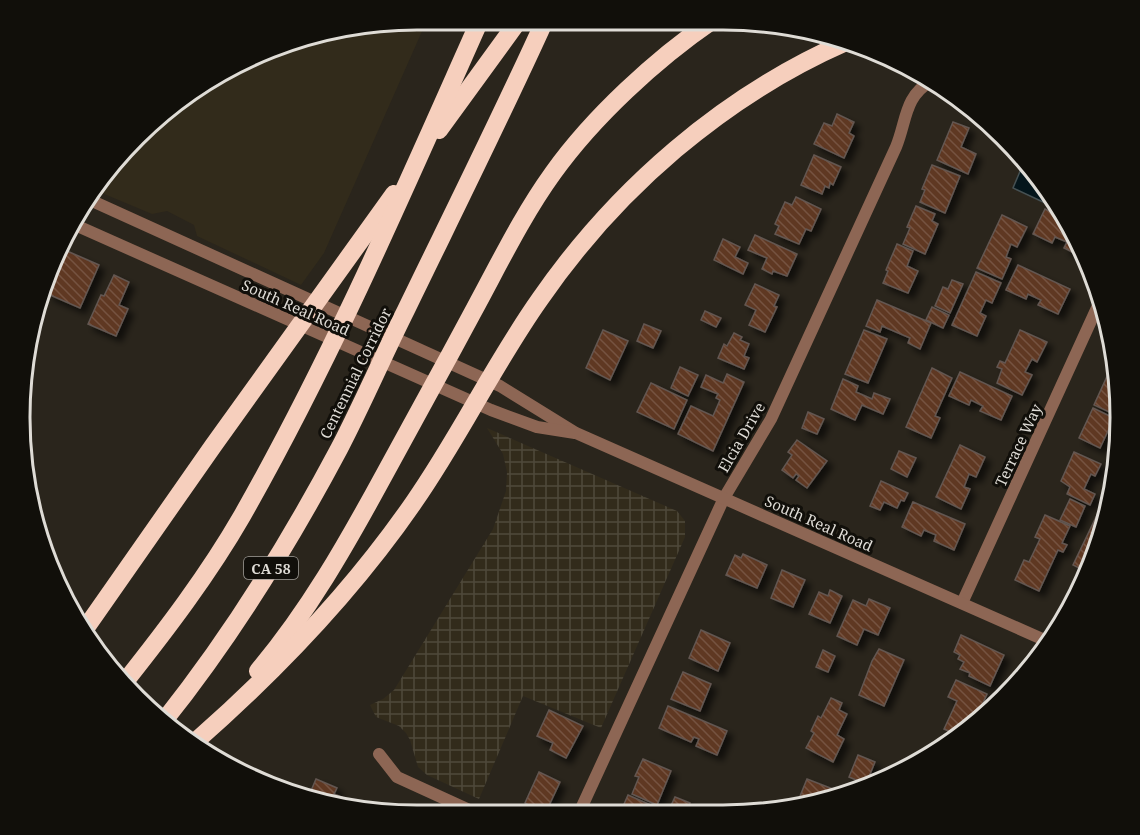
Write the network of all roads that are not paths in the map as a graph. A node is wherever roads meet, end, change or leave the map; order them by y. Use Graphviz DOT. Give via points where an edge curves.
graph roads {
  1 [pos="476,30"];
  2 [pos="512,30"];
  3 [pos="540,30"];
  4 [pos="699,30"];
  5 [pos="835,47"];
  6 [pos="922,86"];
  7 [pos="95,202"];
  8 [pos="80,227"];
  9 [pos="1095,312"];
  10 [pos="576,433"];
  11 [pos="724,498"];
  12 [pos="962,603"];
  13 [pos="89,623"];
  14 [pos="1041,638"];
  15 [pos="129,676"];
  16 [pos="169,714"];
  17 [pos="199,738"];
  18 [pos="199,738"];
  19 [pos="379,754"];
  20 [pos="458,805"];
  21 [pos="583,805"];
  1 -- 15 [label="highway" via="360,290 315,381 224,545"];
  2 -- 13 [label="highway"];
  3 -- 16 [label="highway, Centennial Corridor / CA 58" via="314,496 256,593"];
  4 -- 17 [label="highway" via="625,92 574,146 535,200 343,549 266,662"];
  5 -- 18 [label="highway" via="733,106 668,156 606,216 558,274 451,446 388,538 330,610 265,679"];
  6 -- 11 [label="street, Elcia Drive" via="908,106 896,147 771,419"];
  7 -- 10 [label="street, South Real Road" via="500,386"];
  8 -- 10 [label="street, South Real Road" via="509,417 548,430"];
  9 -- 12 [label="street, Terrace Way"];
  10 -- 11 [label="street, South Real Road"];
  11 -- 12 [label="street, South Real Road"];
  11 -- 21 [label="street, Elcia Drive"];
  12 -- 14 [label="street, South Real Road"];
  19 -- 20 [label="street" via="397,777"];
}
